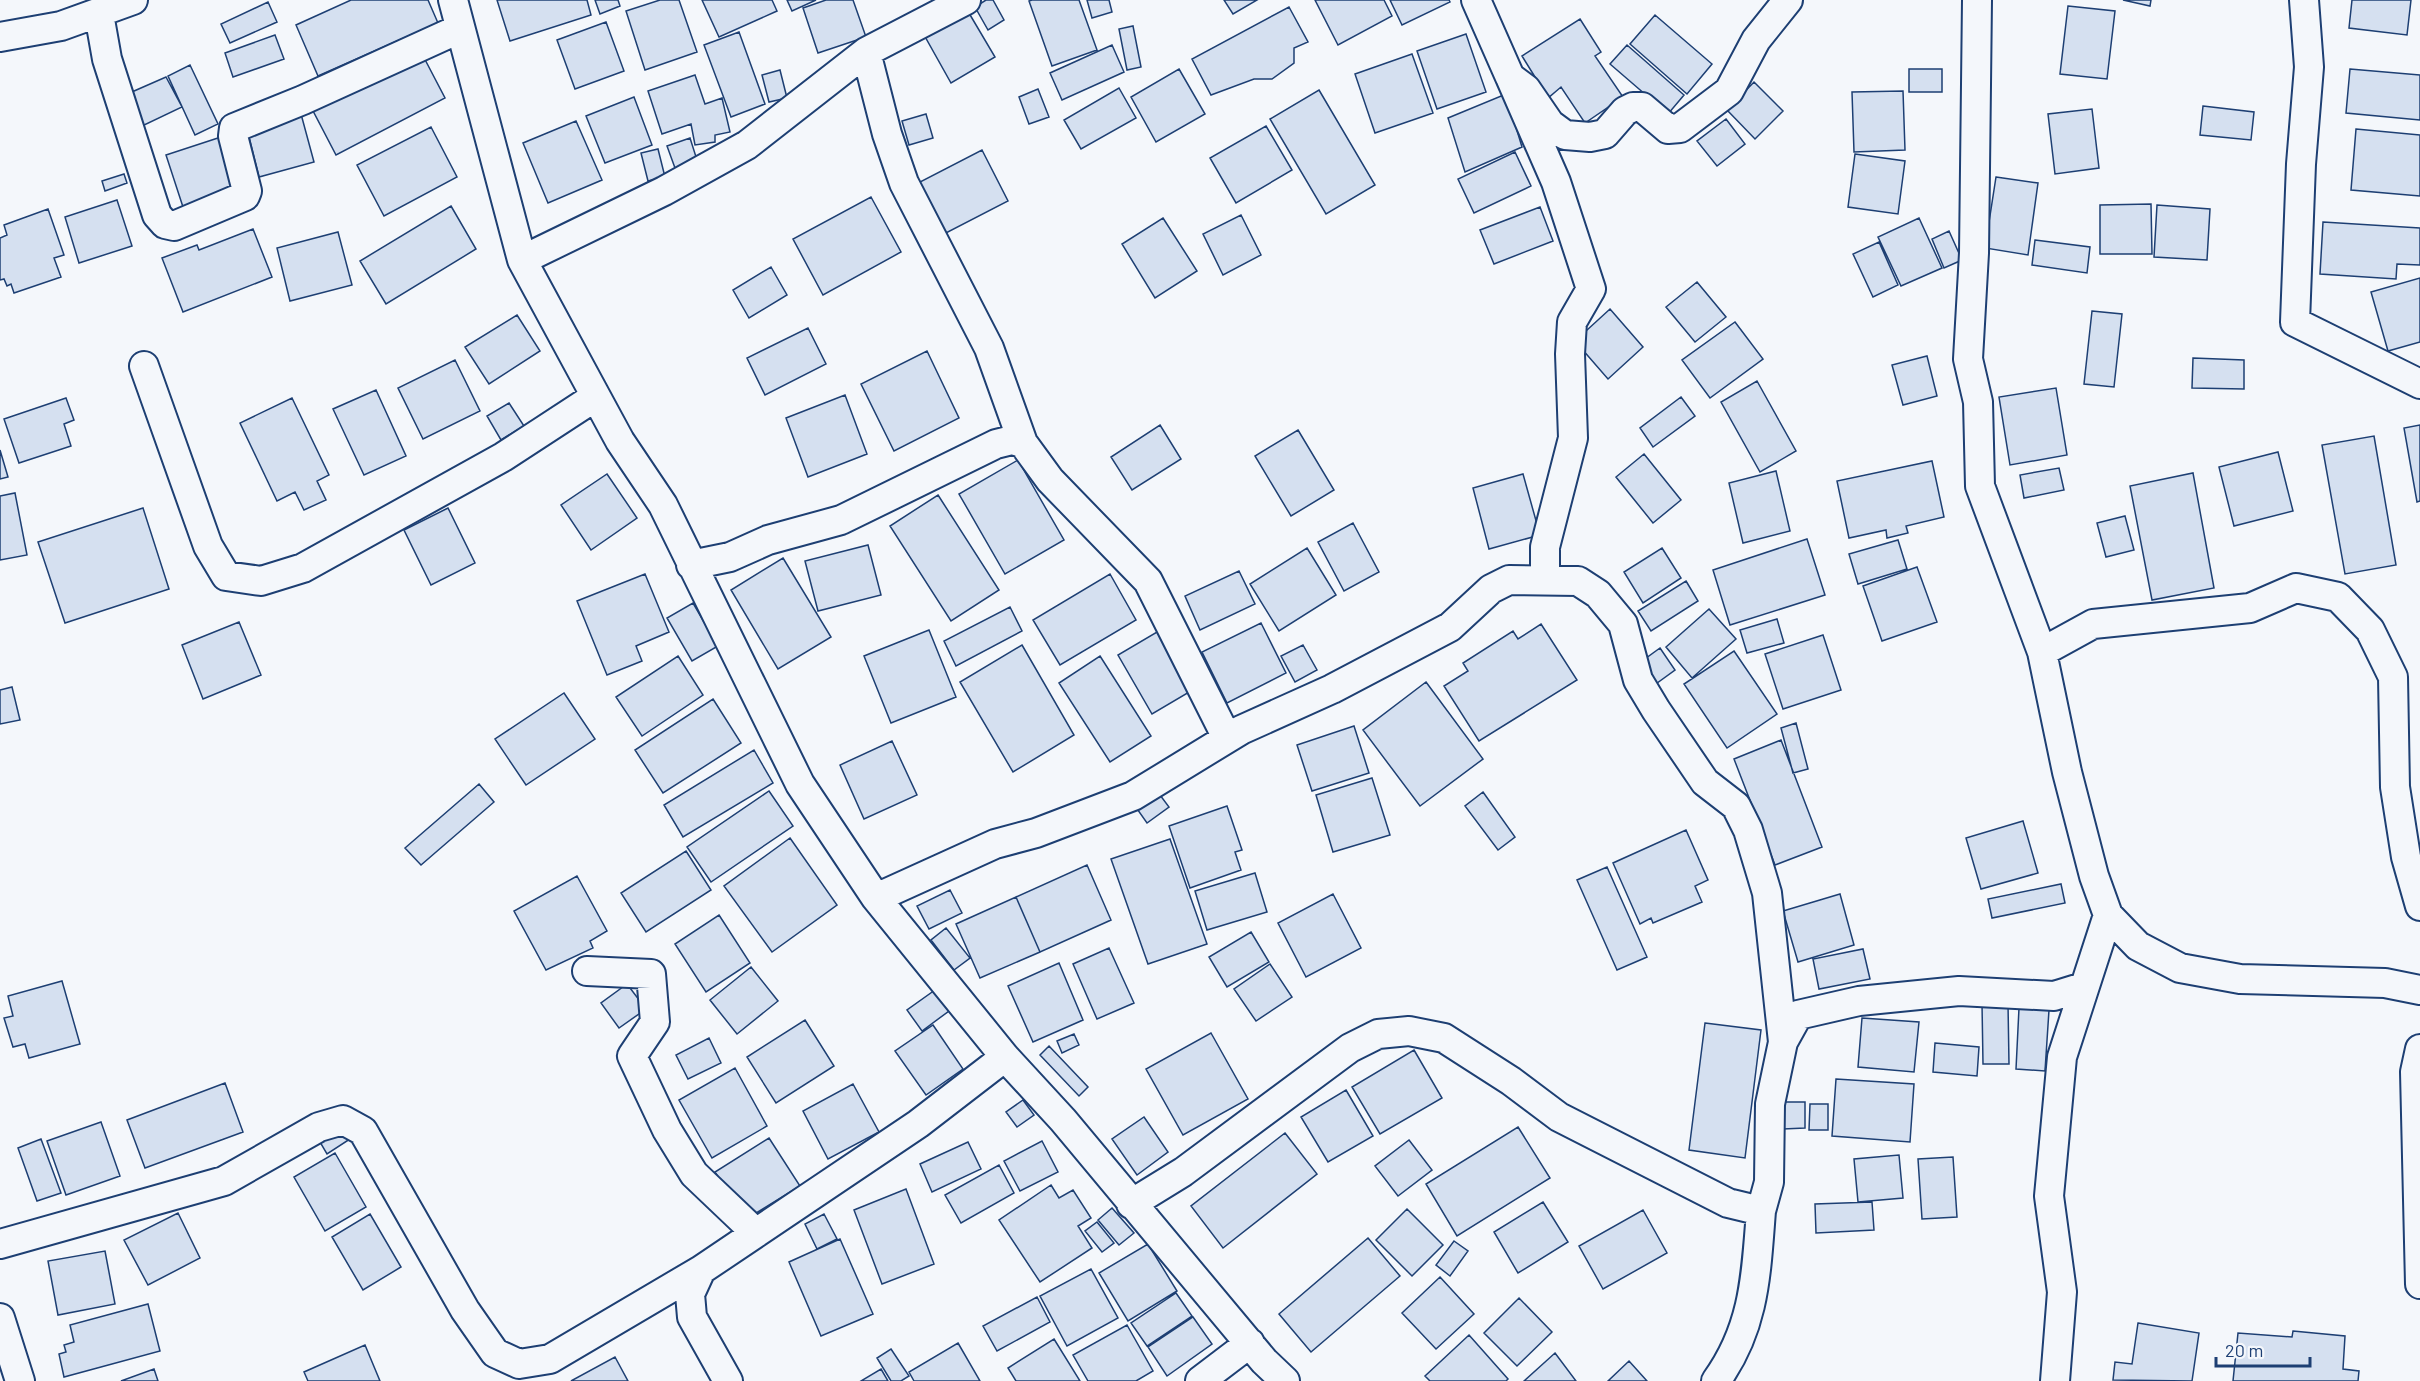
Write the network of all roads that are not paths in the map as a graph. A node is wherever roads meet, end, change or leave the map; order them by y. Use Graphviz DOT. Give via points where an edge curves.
graph roads {
  1 [pos="133,0"];
  2 [pos="453,0"];
  3 [pos="966,0"];
  4 [pos="1476,0"];
  5 [pos="1788,0"];
  6 [pos="1977,0"];
  7 [pos="2304,0"];
  8 [pos="99,14"];
  9 [pos="459,28"];
  10 [pos="0,37"];
  11 [pos="866,52"];
  12 [pos="1510,77"];
  13 [pos="522,260"];
  14 [pos="144,366"];
  15 [pos="2420,384"];
  16 [pos="596,397"];
  17 [pos="1023,443"];
  18 [pos="690,565"];
  19 [pos="1545,580"];
  20 [pos="2042,652"];
  21 [pos="1227,738"];
  22 [pos="876,898"];
  23 [pos="2420,906"];
  24 [pos="2108,915"];
  25 [pos="586,972"];
  26 [pos="2083,987"];
  27 [pos="2420,990"];
  28 [pos="1783,1042"];
  29 [pos="2420,1049"];
  30 [pos="1005,1057"];
  31 [pos="2418,1089"];
  32 [pos="1131,1204"];
  33 [pos="1761,1211"];
  34 [pos="756,1233"];
  35 [pos="0,1244"];
  36 [pos="701,1270"];
  37 [pos="2420,1284"];
  38 [pos="0,1318"];
  39 [pos="1250,1343"];
  40 [pos="511,1372"];
  41 [pos="20,1381"];
  42 [pos="728,1381"];
  43 [pos="1200,1381"];
  44 [pos="1286,1381"];
  45 [pos="1716,1381"];
  46 [pos="2055,1381"];
  1 -- 8 [label="street"];
  2 -- 9 [label="street"];
  3 -- 11 [label="street"];
  4 -- 12 [label="street"];
  5 -- 12 [label="street" via="1756,40 1729,92 1680,128 1668,129 1642,107 1633,107 1605,134 1565,135 1550,124 1526,89"];
  6 -- 20 [label="street" via="1974,253 1968,359 1978,402 1980,486"];
  7 -- 15 [label="street" via="2309,67 2295,322"];
  8 -- 9 [label="street" via="106,59 157,215 165,224 174,226 245,196 248,191 234,128"];
  8 -- 10 [label="street" via="61,26"];
  9 -- 13 [label="street"];
  11 -- 13 [label="street" via="747,145 664,191"];
  11 -- 17 [label="street" via="886,134 904,183 989,348"];
  12 -- 19 [label="street" via="1556,183 1591,289 1572,322 1573,438 1545,547"];
  13 -- 16 [label="street"];
  14 -- 16 [label="street" via="208,546 226,576 261,581 303,568 503,457"];
  16 -- 18 [label="street" via="663,505"];
  17 -- 18 [label="street" via="1012,440 996,444 841,520 768,540 730,557"];
  17 -- 21 [label="street" via="1050,480 1148,581"];
  18 -- 22 [label="street" via="800,784"];
  19 -- 21 [label="street" via="1499,583 1450,627 1332,690"];
  19 -- 28 [label="street" via="1578,581 1598,594 1623,624 1638,680 1656,710 1705,782 1736,806 1748,830 1767,893"];
  20 -- 23 [label="street" via="2092,624 2250,608 2296,588 2338,597 2370,630 2392,677 2395,787 2406,857"];
  20 -- 24 [label="street" via="2067,772"];
  21 -- 22 [label="street" via="1133,796 1036,833 995,844"];
  22 -- 30 [label="street"];
  24 -- 26 [label="street"];
  24 -- 27 [label="street" via="2138,946 2180,968 2240,980 2385,983"];
  25 -- 34 [label="street" via="651,974 655,1022 632,1056 667,1130 694,1174"];
  26 -- 28 [label="street" via="2054,996 1959,991 1859,1001 1798,1015"];
  26 -- 46 [label="street" via="2062,1057 2049,1196 2062,1292"];
  28 -- 33 [label="street" via="1770,1104 1769,1182"];
  29 -- 31 [label="street" via="2415,1072"];
  30 -- 32 [label="street" via="1063,1120"];
  30 -- 34 [label="street" via="918,1124"];
  31 -- 37 [label="street"];
  32 -- 33 [label="street" via="1182,1172 1350,1048 1378,1034 1409,1031 1444,1038 1559,1117 1728,1203"];
  32 -- 39 [label="street"];
  33 -- 45 [label="street" via="1755,1293 1737,1344"];
  34 -- 36 [label="street"];
  35 -- 40 [label="street" via="224,1181 319,1127 343,1120 363,1131 465,1310"];
  36 -- 40 [label="street" via="550,1359"];
  36 -- 42 [label="street" via="690,1294 692,1317"];
  38 -- 41 [label="street"];
  39 -- 43 [label="street"];
  39 -- 44 [label="street"];
}
